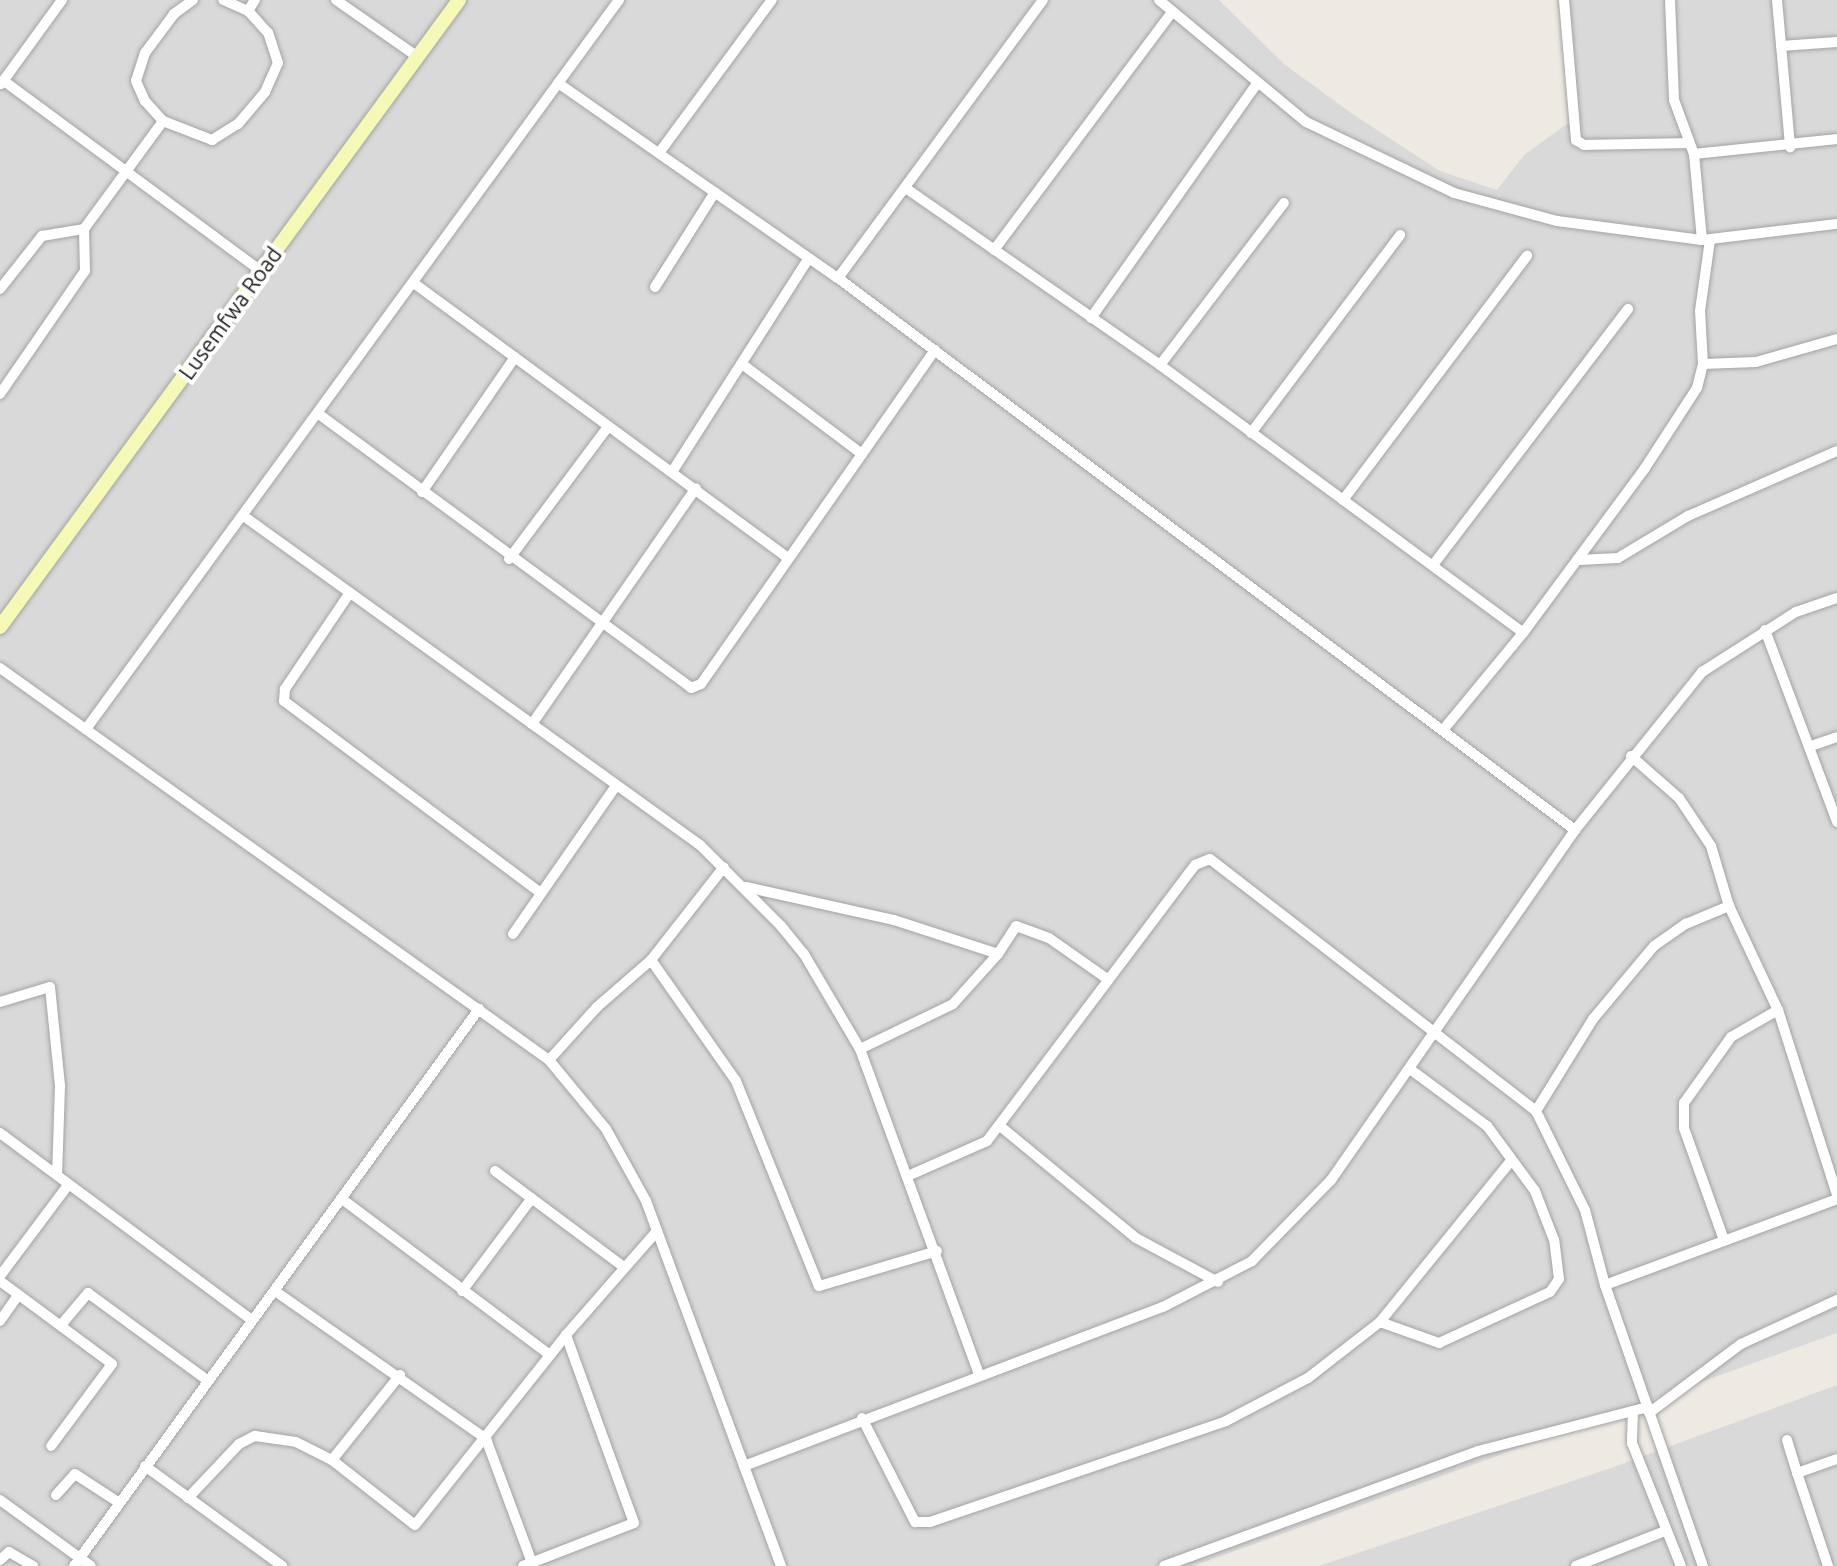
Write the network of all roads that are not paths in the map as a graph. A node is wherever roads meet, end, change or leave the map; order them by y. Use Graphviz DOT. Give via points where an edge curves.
graph roads {
  1 [pos="62,0"];
  2 [pos="193,0"];
  3 [pos="223,0"];
  4 [pos="255,0"];
  5 [pos="336,0"];
  6 [pos="459,0"];
  7 [pos="619,0"];
  8 [pos="772,0"];
  9 [pos="1043,0"];
  10 [pos="1159,0"];
  11 [pos="1564,0"];
  12 [pos="1670,0"];
  13 [pos="1777,0"];
  14 [pos="248,11"];
  15 [pos="1172,12"];
  16 [pos="1837,42"];
  17 [pos="1781,46"];
  18 [pos="418,57"];
  19 [pos="1258,82"];
  20 [pos="2,83"];
  21 [pos="558,83"];
  22 [pos="163,121"];
  23 [pos="1837,139"];
  24 [pos="1688,143"];
  25 [pos="1790,147"];
  26 [pos="659,153"];
  27 [pos="1694,154"];
  28 [pos="126,169"];
  29 [pos="907,189"];
  30 [pos="715,192"];
  31 [pos="1284,203"];
  32 [pos="1837,224"];
  33 [pos="84,229"];
  34 [pos="1400,235"];
  35 [pos="1706,240"];
  36 [pos="994,250"];
  37 [pos="1527,256"];
  38 [pos="809,258"];
  39 [pos="261,271"];
  40 [pos="838,278"];
  41 [pos="415,284"];
  42 [pos="655,287"];
  43 [pos="0,289"];
  44 [pos="1628,309"];
  45 [pos="1091,318"];
  46 [pos="1837,339"];
  47 [pos="935,350"];
  48 [pos="515,357"];
  49 [pos="742,364"];
  50 [pos="1703,364"];
  51 [pos="1160,365"];
  52 [pos="0,394"];
  53 [pos="320,415"];
  54 [pos="607,428"];
  55 [pos="1251,433"];
  56 [pos="1837,451"];
  57 [pos="862,454"];
  58 [pos="672,472"];
  59 [pos="696,488"];
  60 [pos="422,492"];
  61 [pos="1343,500"];
  62 [pos="245,517"];
  63 [pos="788,558"];
  64 [pos="509,559"];
  65 [pos="1579,560"];
  66 [pos="1433,565"];
  67 [pos="349,594"];
  68 [pos="1837,598"];
  69 [pos="600,623"];
  70 [pos="0,627"];
  71 [pos="1765,630"];
  72 [pos="1523,633"];
  73 [pos="0,668"];
  74 [pos="532,724"];
  75 [pos="86,729"];
  76 [pos="1444,729"];
  77 [pos="1837,737"];
  78 [pos="1811,746"];
  79 [pos="1631,756"];
  80 [pos="616,786"];
  81 [pos="1837,822"];
  82 [pos="1575,830"];
  83 [pos="724,867"];
  84 [pos="744,886"];
  85 [pos="541,893"];
  86 [pos="1729,906"];
  87 [pos="513,934"];
  88 [pos="998,954"];
  89 [pos="651,960"];
  90 [pos="1106,978"];
  91 [pos="0,1002"];
  92 [pos="479,1009"];
  93 [pos="1778,1010"];
  94 [pos="1435,1032"];
  95 [pos="860,1049"];
  96 [pos="549,1060"];
  97 [pos="1410,1069"];
  98 [pos="1536,1111"];
  99 [pos="1000,1126"];
  100 [pos="0,1133"];
  101 [pos="1510,1162"];
  102 [pos="495,1171"];
  103 [pos="57,1175"];
  104 [pos="910,1175"];
  105 [pos="68,1185"];
  106 [pos="1837,1197"];
  107 [pos="532,1198"];
  108 [pos="342,1199"];
  109 [pos="657,1231"];
  110 [pos="1724,1240"];
  111 [pos="937,1251"];
  112 [pos="624,1267"];
  113 [pos="0,1278"];
  114 [pos="1218,1282"];
  115 [pos="1605,1285"];
  116 [pos="275,1291"];
  117 [pos="462,1291"];
  118 [pos="18,1295"];
  119 [pos="1837,1300"];
  120 [pos="252,1320"];
  121 [pos="0,1321"];
  122 [pos="1380,1322"];
  123 [pos="61,1325"];
  124 [pos="566,1335"];
  125 [pos="550,1355"];
  126 [pos="979,1374"];
  127 [pos="400,1375"];
  128 [pos="207,1380"];
  129 [pos="1648,1410"];
  130 [pos="1633,1411"];
  131 [pos="862,1418"];
  132 [pos="486,1439"];
  133 [pos="1787,1440"];
  134 [pos="51,1446"];
  135 [pos="1837,1459"];
  136 [pos="332,1460"];
  137 [pos="145,1466"];
  138 [pos="744,1466"];
  139 [pos="1797,1473"];
  140 [pos="56,1495"];
  141 [pos="188,1498"];
  142 [pos="0,1500"];
  143 [pos="118,1502"];
  144 [pos="1665,1531"];
  145 [pos="0,1560"];
  146 [pos="77,1562"];
  147 [pos="549,1562"];
  148 [pos="527,1564"];
  149 [pos="33,1566"];
  150 [pos="91,1566"];
  151 [pos="282,1566"];
  152 [pos="781,1566"];
  153 [pos="1164,1566"];
  154 [pos="1576,1566"];
  155 [pos="1681,1566"];
  156 [pos="1703,1566"];
  157 [pos="1828,1566"];
  1 -- 20 [label="street"];
  2 -- 22 [label="street" via="174,14 138,67 139,91"];
  3 -- 14 [label="street"];
  4 -- 14 [label="street"];
  5 -- 18 [label="street"];
  6 -- 18 [label="street, Lusemfwa Road"];
  7 -- 21 [label="street"];
  8 -- 26 [label="street"];
  9 -- 29 [label="street"];
  10 -- 15 [label="street"];
  11 -- 24 [label="street" via="1576,140 1584,145"];
  12 -- 24 [label="street" via="1674,100"];
  13 -- 17 [label="street"];
  14 -- 22 [label="street" via="276,50 276,74 265,92 220,138 201,137"];
  15 -- 19 [label="street"];
  15 -- 36 [label="street"];
  16 -- 17 [label="street"];
  17 -- 25 [label="street"];
  18 -- 39 [label="street, Lusemfwa Road"];
  19 -- 35 [label="street" via="1306,122 1454,193 1557,221"];
  19 -- 45 [label="street"];
  20 -- 28 [label="street"];
  21 -- 26 [label="street"];
  21 -- 41 [label="street"];
  22 -- 28 [label="street"];
  23 -- 25 [label="street"];
  24 -- 27 [label="street"];
  25 -- 27 [label="street"];
  26 -- 30 [label="street"];
  27 -- 35 [label="street"];
  28 -- 33 [label="street"];
  28 -- 39 [label="street"];
  29 -- 36 [label="street"];
  29 -- 40 [label="street"];
  30 -- 38 [label="street"];
  30 -- 42 [label="street"];
  31 -- 51 [label="street"];
  32 -- 35 [label="street"];
  33 -- 43 [label="street" via="42,236"];
  33 -- 52 [label="street" via="85,271"];
  34 -- 55 [label="street"];
  35 -- 50 [label="street" via="1700,311"];
  36 -- 45 [label="street"];
  37 -- 61 [label="street"];
  38 -- 40 [label="street"];
  38 -- 49 [label="street"];
  39 -- 70 [label="street, Lusemfwa Road"];
  40 -- 47 [label="street"];
  41 -- 48 [label="street"];
  41 -- 53 [label="street"];
  44 -- 66 [label="street"];
  45 -- 51 [label="street"];
  46 -- 50 [label="street" via="1756,362"];
  47 -- 57 [label="street"];
  47 -- 76 [label="street"];
  48 -- 54 [label="street"];
  48 -- 60 [label="street"];
  49 -- 57 [label="street"];
  49 -- 58 [label="street"];
  50 -- 65 [label="street" via="1687,405"];
  51 -- 55 [label="street"];
  53 -- 60 [label="street"];
  53 -- 62 [label="street"];
  54 -- 58 [label="street"];
  54 -- 64 [label="street"];
  55 -- 61 [label="street"];
  56 -- 65 [label="street" via="1688,516 1618,558"];
  57 -- 63 [label="street"];
  58 -- 59 [label="street"];
  59 -- 63 [label="street"];
  59 -- 69 [label="street"];
  60 -- 64 [label="street"];
  61 -- 66 [label="street"];
  62 -- 67 [label="street"];
  62 -- 75 [label="street"];
  63 -- 69 [label="street" via="701,684 691,688"];
  64 -- 69 [label="street"];
  65 -- 72 [label="street"];
  66 -- 72 [label="street"];
  67 -- 74 [label="street"];
  67 -- 85 [label="street" via="285,689 284,701"];
  68 -- 71 [label="street"];
  69 -- 74 [label="street"];
  71 -- 78 [label="street"];
  71 -- 79 [label="street" via="1702,672"];
  72 -- 76 [label="street"];
  73 -- 75 [label="street"];
  74 -- 80 [label="street"];
  75 -- 92 [label="street"];
  76 -- 82 [label="street"];
  77 -- 78 [label="street"];
  78 -- 81 [label="street"];
  79 -- 82 [label="street"];
  79 -- 86 [label="street" via="1696,820 1711,846"];
  80 -- 83 [label="street"];
  80 -- 85 [label="street"];
  82 -- 94 [label="street"];
  83 -- 84 [label="street"];
  83 -- 89 [label="street"];
  84 -- 88 [label="street" via="894,920"];
  84 -- 95 [label="street" via="804,954"];
  85 -- 87 [label="street"];
  86 -- 93 [label="street"];
  86 -- 98 [label="street" via="1686,924 1654,946 1593,1019"];
  88 -- 90 [label="street" via="1011,930 1023,926"];
  88 -- 95 [label="street" via="936,1015"];
  89 -- 96 [label="street" via="597,1007"];
  89 -- 111 [label="street" via="736,1081 819,1286"];
  90 -- 94 [label="street" via="1195,865 1210,859"];
  90 -- 99 [label="street"];
  91 -- 103 [label="street" via="50,987 60,1086"];
  92 -- 96 [label="street"];
  92 -- 108 [label="street"];
  93 -- 106 [label="street"];
  93 -- 110 [label="street" via="1731,1037 1684,1103 1684,1128"];
  94 -- 97 [label="street"];
  94 -- 98 [label="street"];
  95 -- 104 [label="street"];
  96 -- 109 [label="street" via="606,1129"];
  97 -- 101 [label="street" via="1487,1126"];
  97 -- 114 [label="street" via="1296,1221 1252,1261"];
  98 -- 115 [label="street" via="1577,1189"];
  99 -- 104 [label="street" via="981,1146"];
  99 -- 114 [label="street" via="1136,1238"];
  100 -- 103 [label="street"];
  101 -- 122 [label="street"];
  101 -- 122 [label="street" via="1535,1191 1545,1214 1554,1240 1557,1287 1439,1343"];
  102 -- 107 [label="street"];
  103 -- 105 [label="street"];
  104 -- 111 [label="street"];
  105 -- 113 [label="street"];
  105 -- 120 [label="street"];
  106 -- 110 [label="street"];
  107 -- 112 [label="street"];
  107 -- 117 [label="street"];
  108 -- 116 [label="street"];
  108 -- 117 [label="street"];
  109 -- 112 [label="street"];
  109 -- 138 [label="street"];
  110 -- 115 [label="street"];
  111 -- 126 [label="street"];
  112 -- 124 [label="street"];
  113 -- 118 [label="street"];
  114 -- 126 [label="street"];
  115 -- 129 [label="street"];
  116 -- 120 [label="street"];
  116 -- 127 [label="street"];
  117 -- 125 [label="street"];
  118 -- 121 [label="street"];
  118 -- 123 [label="street"];
  119 -- 129 [label="street" via="1741,1344"];
  120 -- 128 [label="street"];
  122 -- 131 [label="street" via="1308,1378 1248,1411 930,1522 915,1522 906,1510"];
  123 -- 128 [label="street" via="88,1293"];
  123 -- 134 [label="street" via="110,1359 112,1367"];
  124 -- 125 [label="street"];
  124 -- 147 [label="street" via="634,1523"];
  125 -- 132 [label="street"];
  126 -- 131 [label="street"];
  127 -- 132 [label="street"];
  127 -- 136 [label="street"];
  128 -- 137 [label="street"];
  129 -- 130 [label="street"];
  129 -- 156 [label="street"];
  130 -- 144 [label="street" via="1632,1443"];
  130 -- 153 [label="street" via="1478,1451"];
  131 -- 138 [label="street"];
  132 -- 136 [label="street" via="415,1525"];
  132 -- 148 [label="street"];
  133 -- 139 [label="street"];
  135 -- 139 [label="street"];
  136 -- 141 [label="street" via="296,1442 247,1438"];
  137 -- 141 [label="street"];
  137 -- 143 [label="street"];
  138 -- 152 [label="street"];
  139 -- 157 [label="street"];
  140 -- 143 [label="street" via="75,1474"];
  141 -- 151 [label="street"];
  142 -- 146 [label="street"];
  143 -- 146 [label="street"];
  144 -- 154 [label="street"];
  144 -- 155 [label="street"];
  145 -- 149 [label="street" via="9,1552"];
  146 -- 150 [label="street"];
  147 -- 148 [label="street"];
}
